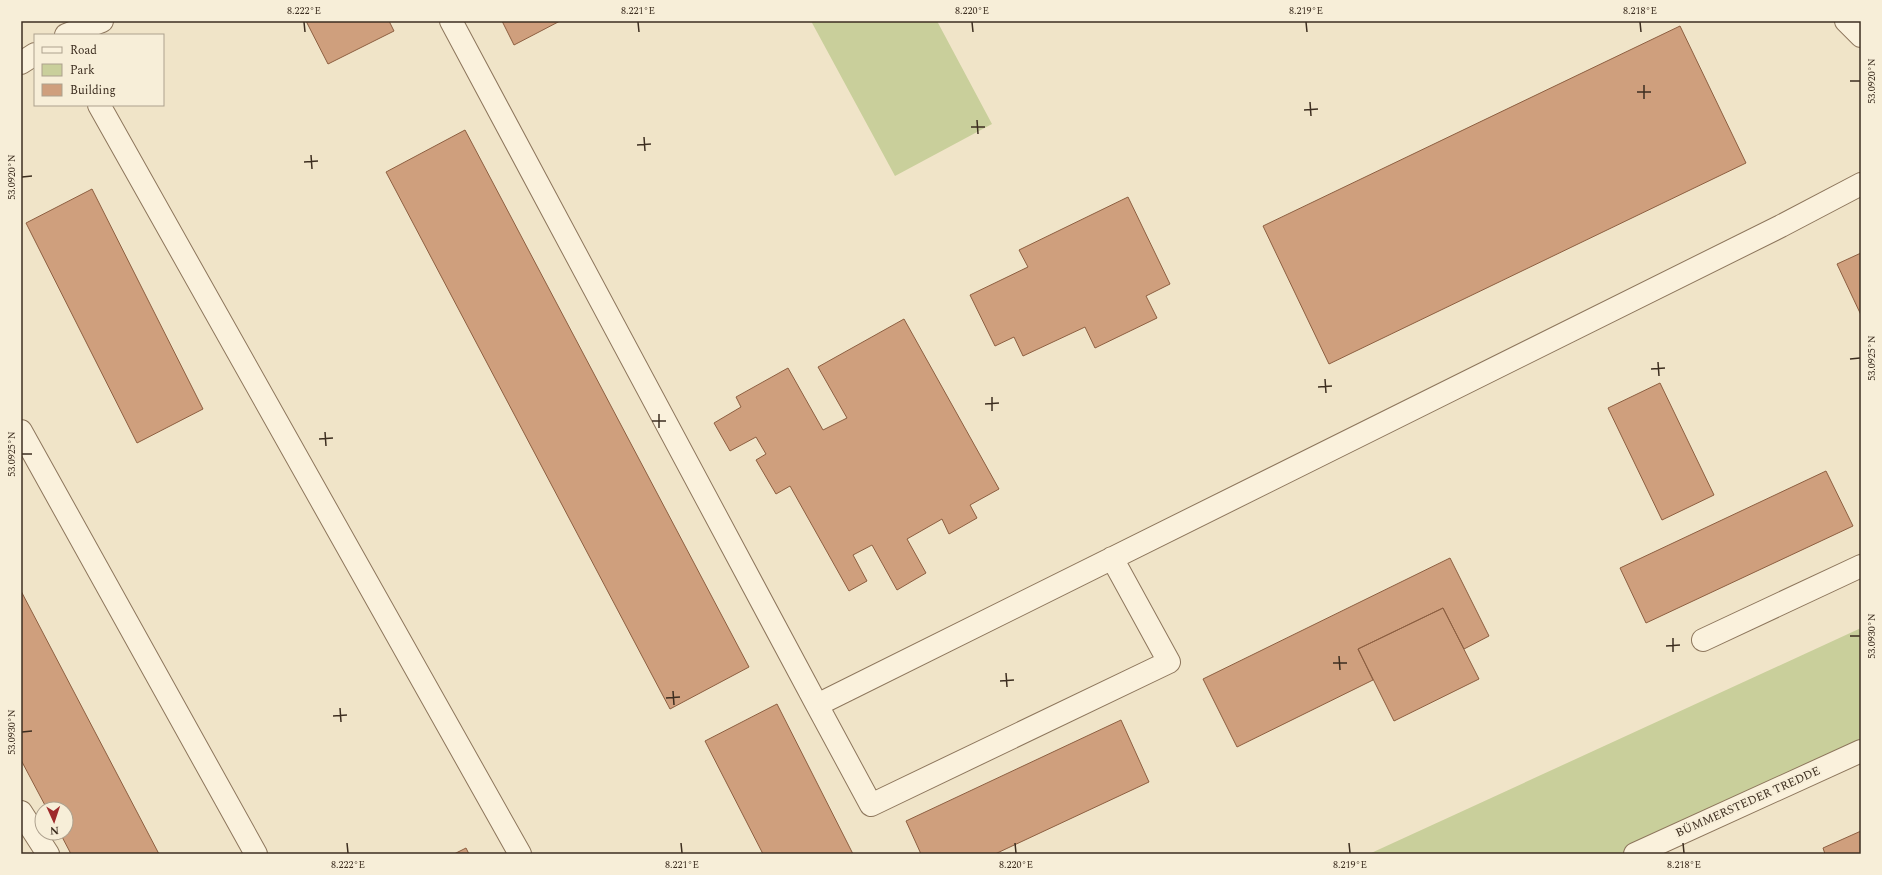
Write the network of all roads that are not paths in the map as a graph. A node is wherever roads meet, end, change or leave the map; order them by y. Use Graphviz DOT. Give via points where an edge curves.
graph roads {
  1 [pos="54,21"];
  2 [pos="102,21"];
  3 [pos="451,21"];
  4 [pos="1846,21"];
  5 [pos="60,34"];
  6 [pos="69,34"];
  7 [pos="1861,36"];
  8 [pos="34,55"];
  9 [pos="21,63"];
  10 [pos="101,106"];
  11 [pos="1861,184"];
  12 [pos="21,431"];
  13 [pos="1112,558"];
  14 [pos="1861,566"];
  15 [pos="1703,640"];
  16 [pos="817,705"];
  17 [pos="1861,751"];
  18 [pos="21,812"];
  19 [pos="48,854"];
  20 [pos="256,854"];
  21 [pos="520,854"];
  22 [pos="1635,854"];
  1 -- 5 [label="street"];
  2 -- 6 [label="street"];
  3 -- 16 [label="street"];
  4 -- 7 [label="street"];
  8 -- 9 [label="street"];
  10 -- 21 [label="street"];
  11 -- 13 [label="street"];
  12 -- 20 [label="street"];
  13 -- 16 [label="street"];
  13 -- 16 [label="street" via="1169,662 872,804"];
  14 -- 15 [label="street"];
  17 -- 22 [label="street, BÜMMERSTEDER TREDDE"];
  18 -- 19 [label="street"];
}
